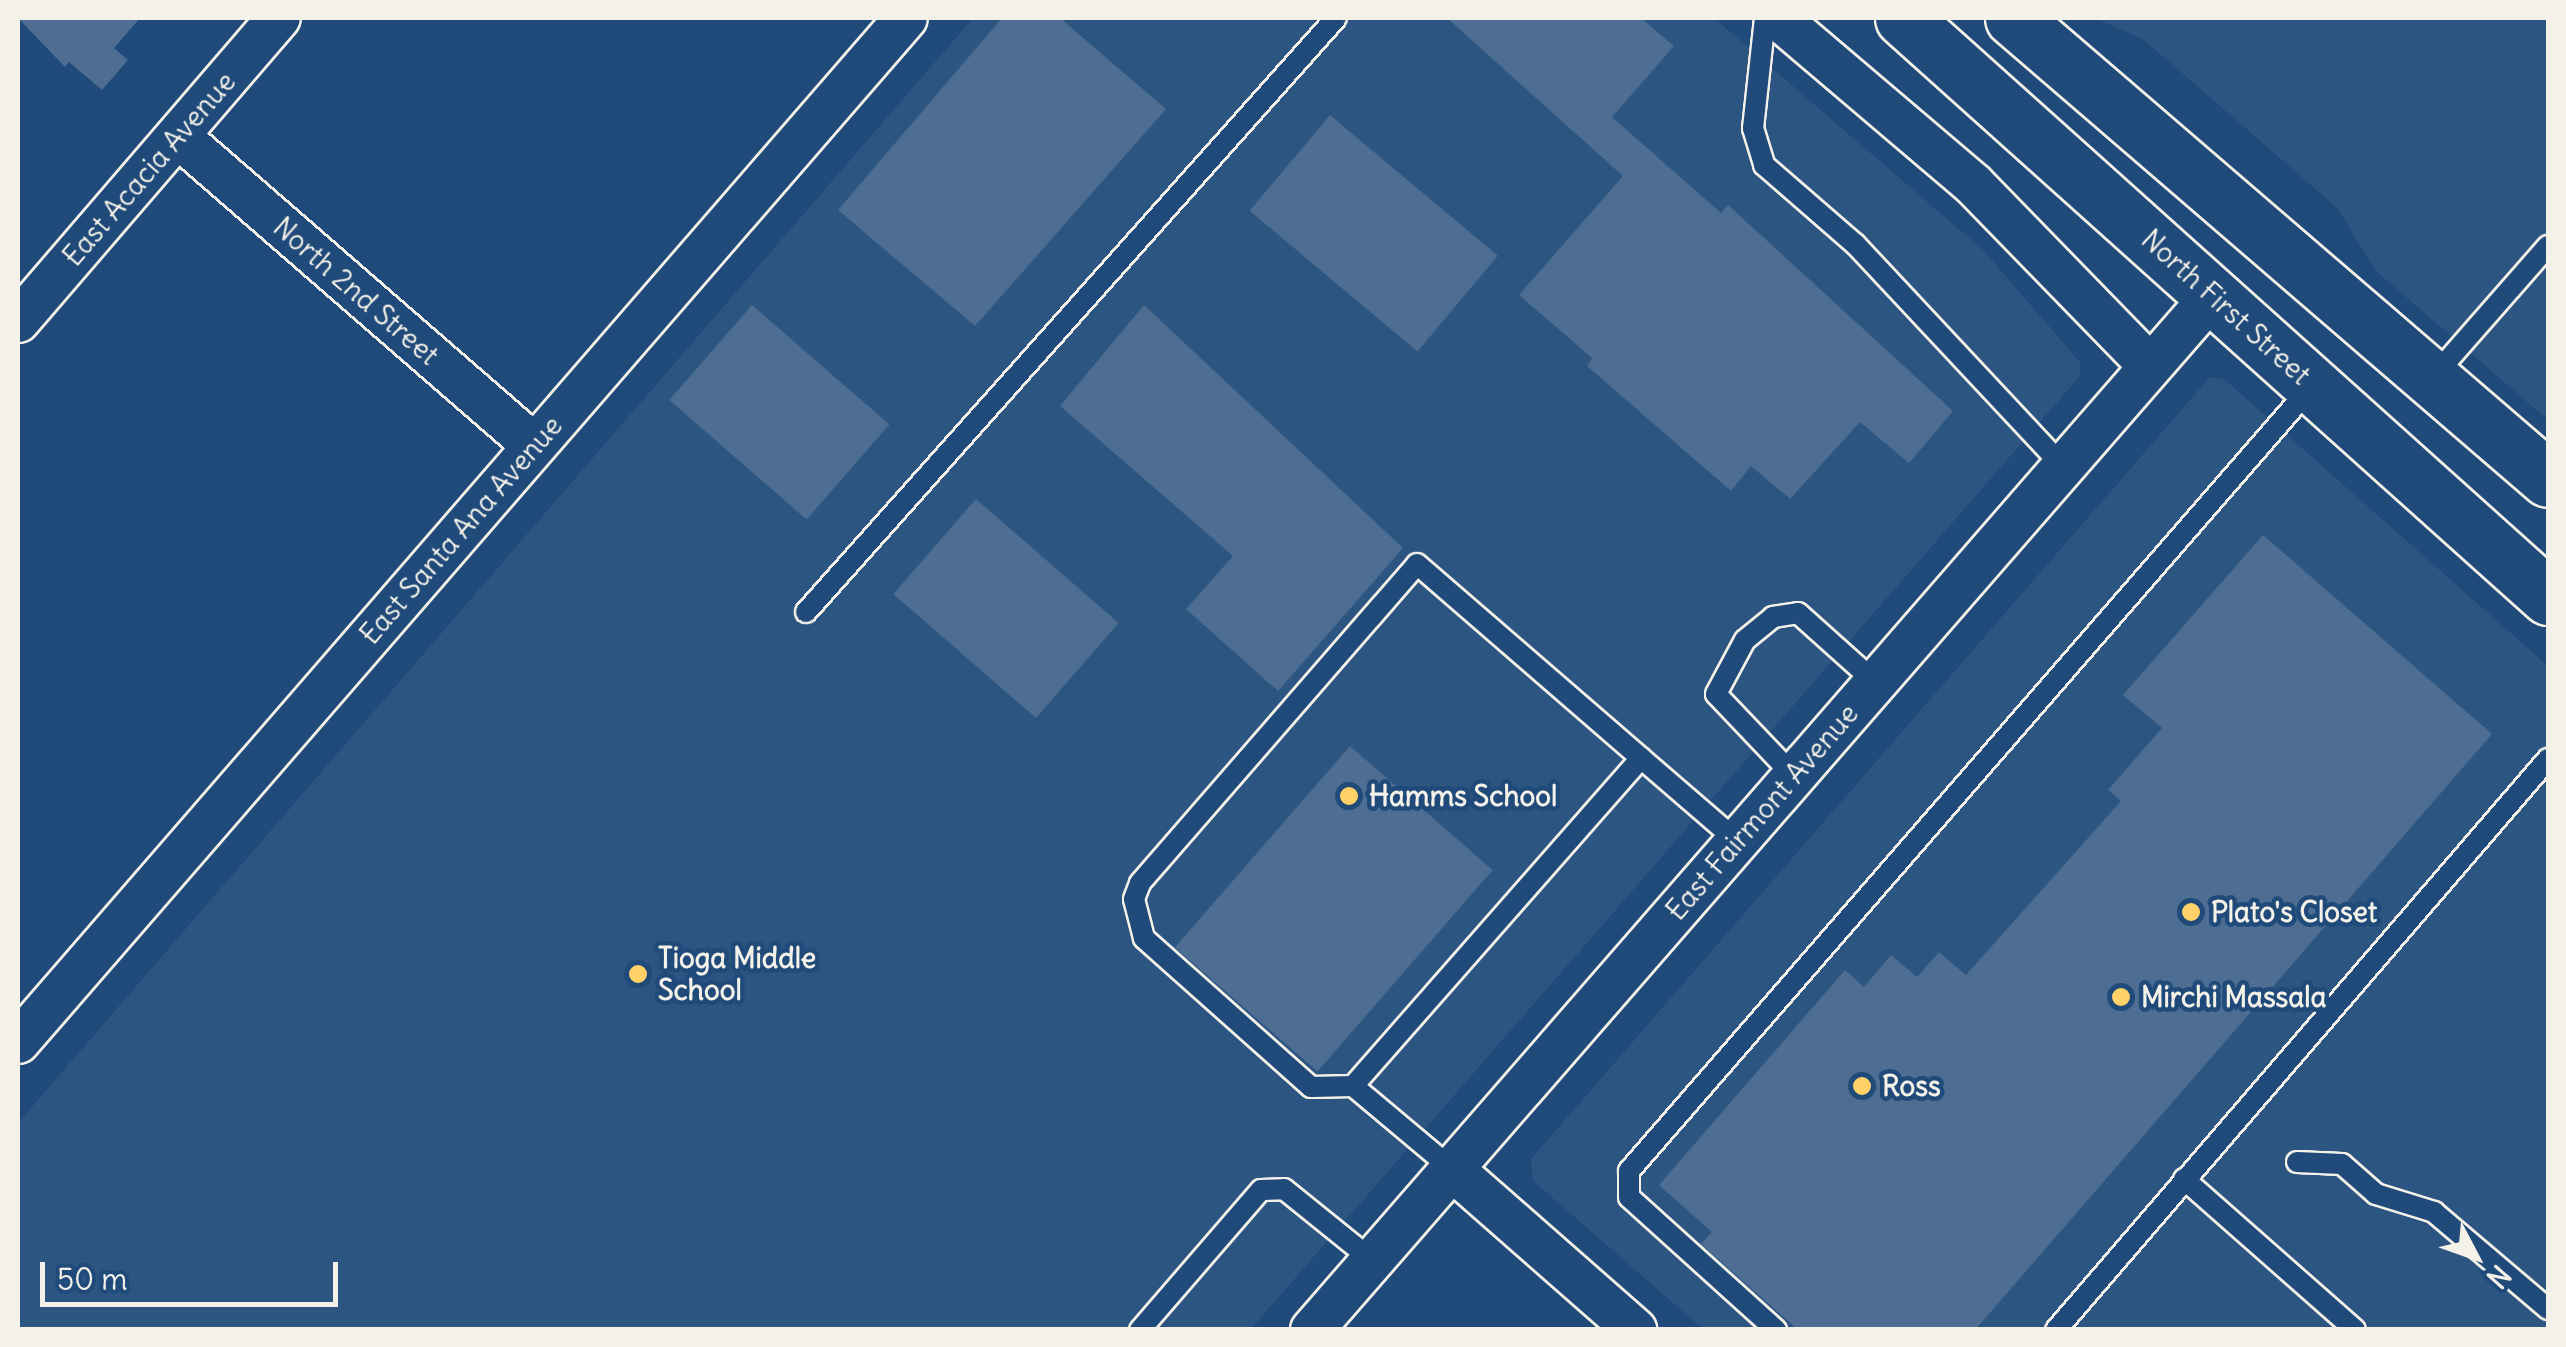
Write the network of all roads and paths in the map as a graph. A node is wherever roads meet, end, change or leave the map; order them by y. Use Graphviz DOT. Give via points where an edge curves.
graph roads {
  1 [pos="280,18"];
  2 [pos="906,18"];
  3 [pos="1336,18"];
  4 [pos="1764,18"];
  5 [pos="1778,18"];
  6 [pos="1903,18"];
  7 [pos="2014,18"];
  8 [pos="178,136"];
  9 [pos="2548,246"];
  10 [pos="2213,294"];
  11 [pos="18,321"];
  12 [pos="2150,366"];
  13 [pos="2432,378"];
  14 [pos="2312,385"];
  15 [pos="534,446"];
  16 [pos="2063,466"];
  17 [pos="2548,479"];
  18 [pos="2548,597"];
  19 [pos="806,612"];
  20 [pos="1876,682"];
  21 [pos="1641,758"];
  22 [pos="2548,758"];
  23 [pos="1794,776"];
  24 [pos="1737,841"];
  25 [pos="18,1042"];
  26 [pos="1352,1086"];
  27 [pos="2296,1162"];
  28 [pos="1452,1169"];
  29 [pos="2184,1180"];
  30 [pos="1372,1260"];
  31 [pos="2548,1309"];
  32 [pos="1140,1330"];
  33 [pos="1312,1330"];
  34 [pos="1635,1330"];
  35 [pos="1776,1330"];
  36 [pos="2056,1330"];
  37 [pos="2355,1330"];
  1 -- 8 [label="street, East Acacia Avenue"];
  2 -- 15 [label="street, East Santa Ana Avenue"];
  3 -- 19 [label="lane"];
  4 -- 16 [label="lane" via="1756,62 1756,152 1911,303"];
  5 -- 12 [label="street" via="1974,185"];
  6 -- 10 [label="main road, North First Street"];
  7 -- 13 [label="main road"];
  8 -- 11 [label="street, East Acacia Avenue"];
  8 -- 15 [label="street, North 2nd Street"];
  9 -- 13 [label="lane"];
  10 -- 12 [label="street, East Fairmont Avenue"];
  10 -- 14 [label="main road, North First Street"];
  12 -- 16 [label="street, East Fairmont Avenue"];
  13 -- 17 [label="main road"];
  14 -- 18 [label="main road, North First Street"];
  14 -- 35 [label="lane" via="1629,1172 1628,1197"];
  15 -- 25 [label="street, East Santa Ana Avenue"];
  16 -- 20 [label="street, East Fairmont Avenue"];
  20 -- 23 [label="street, East Fairmont Avenue"];
  20 -- 23 [label="lane" via="1798,613 1773,616 1745,640 1716,694"];
  21 -- 24 [label="lane"];
  21 -- 26 [label="lane"];
  21 -- 26 [label="lane" via="1418,564 1140,883 1134,899 1144,938 1311,1087"];
  22 -- 29 [label="lane"];
  23 -- 24 [label="street, East Fairmont Avenue"];
  24 -- 28 [label="street, East Fairmont Avenue"];
  26 -- 28 [label="lane"];
  27 -- 31 [label="lane" via="2342,1164 2376,1194 2434,1212"];
  28 -- 30 [label="street, East Fairmont Avenue"];
  28 -- 34 [label="street"];
  29 -- 36 [label="lane"];
  29 -- 37 [label="lane"];
  30 -- 32 [label="lane" via="1284,1189 1261,1190"];
  30 -- 33 [label="street, East Fairmont Avenue"];
}
